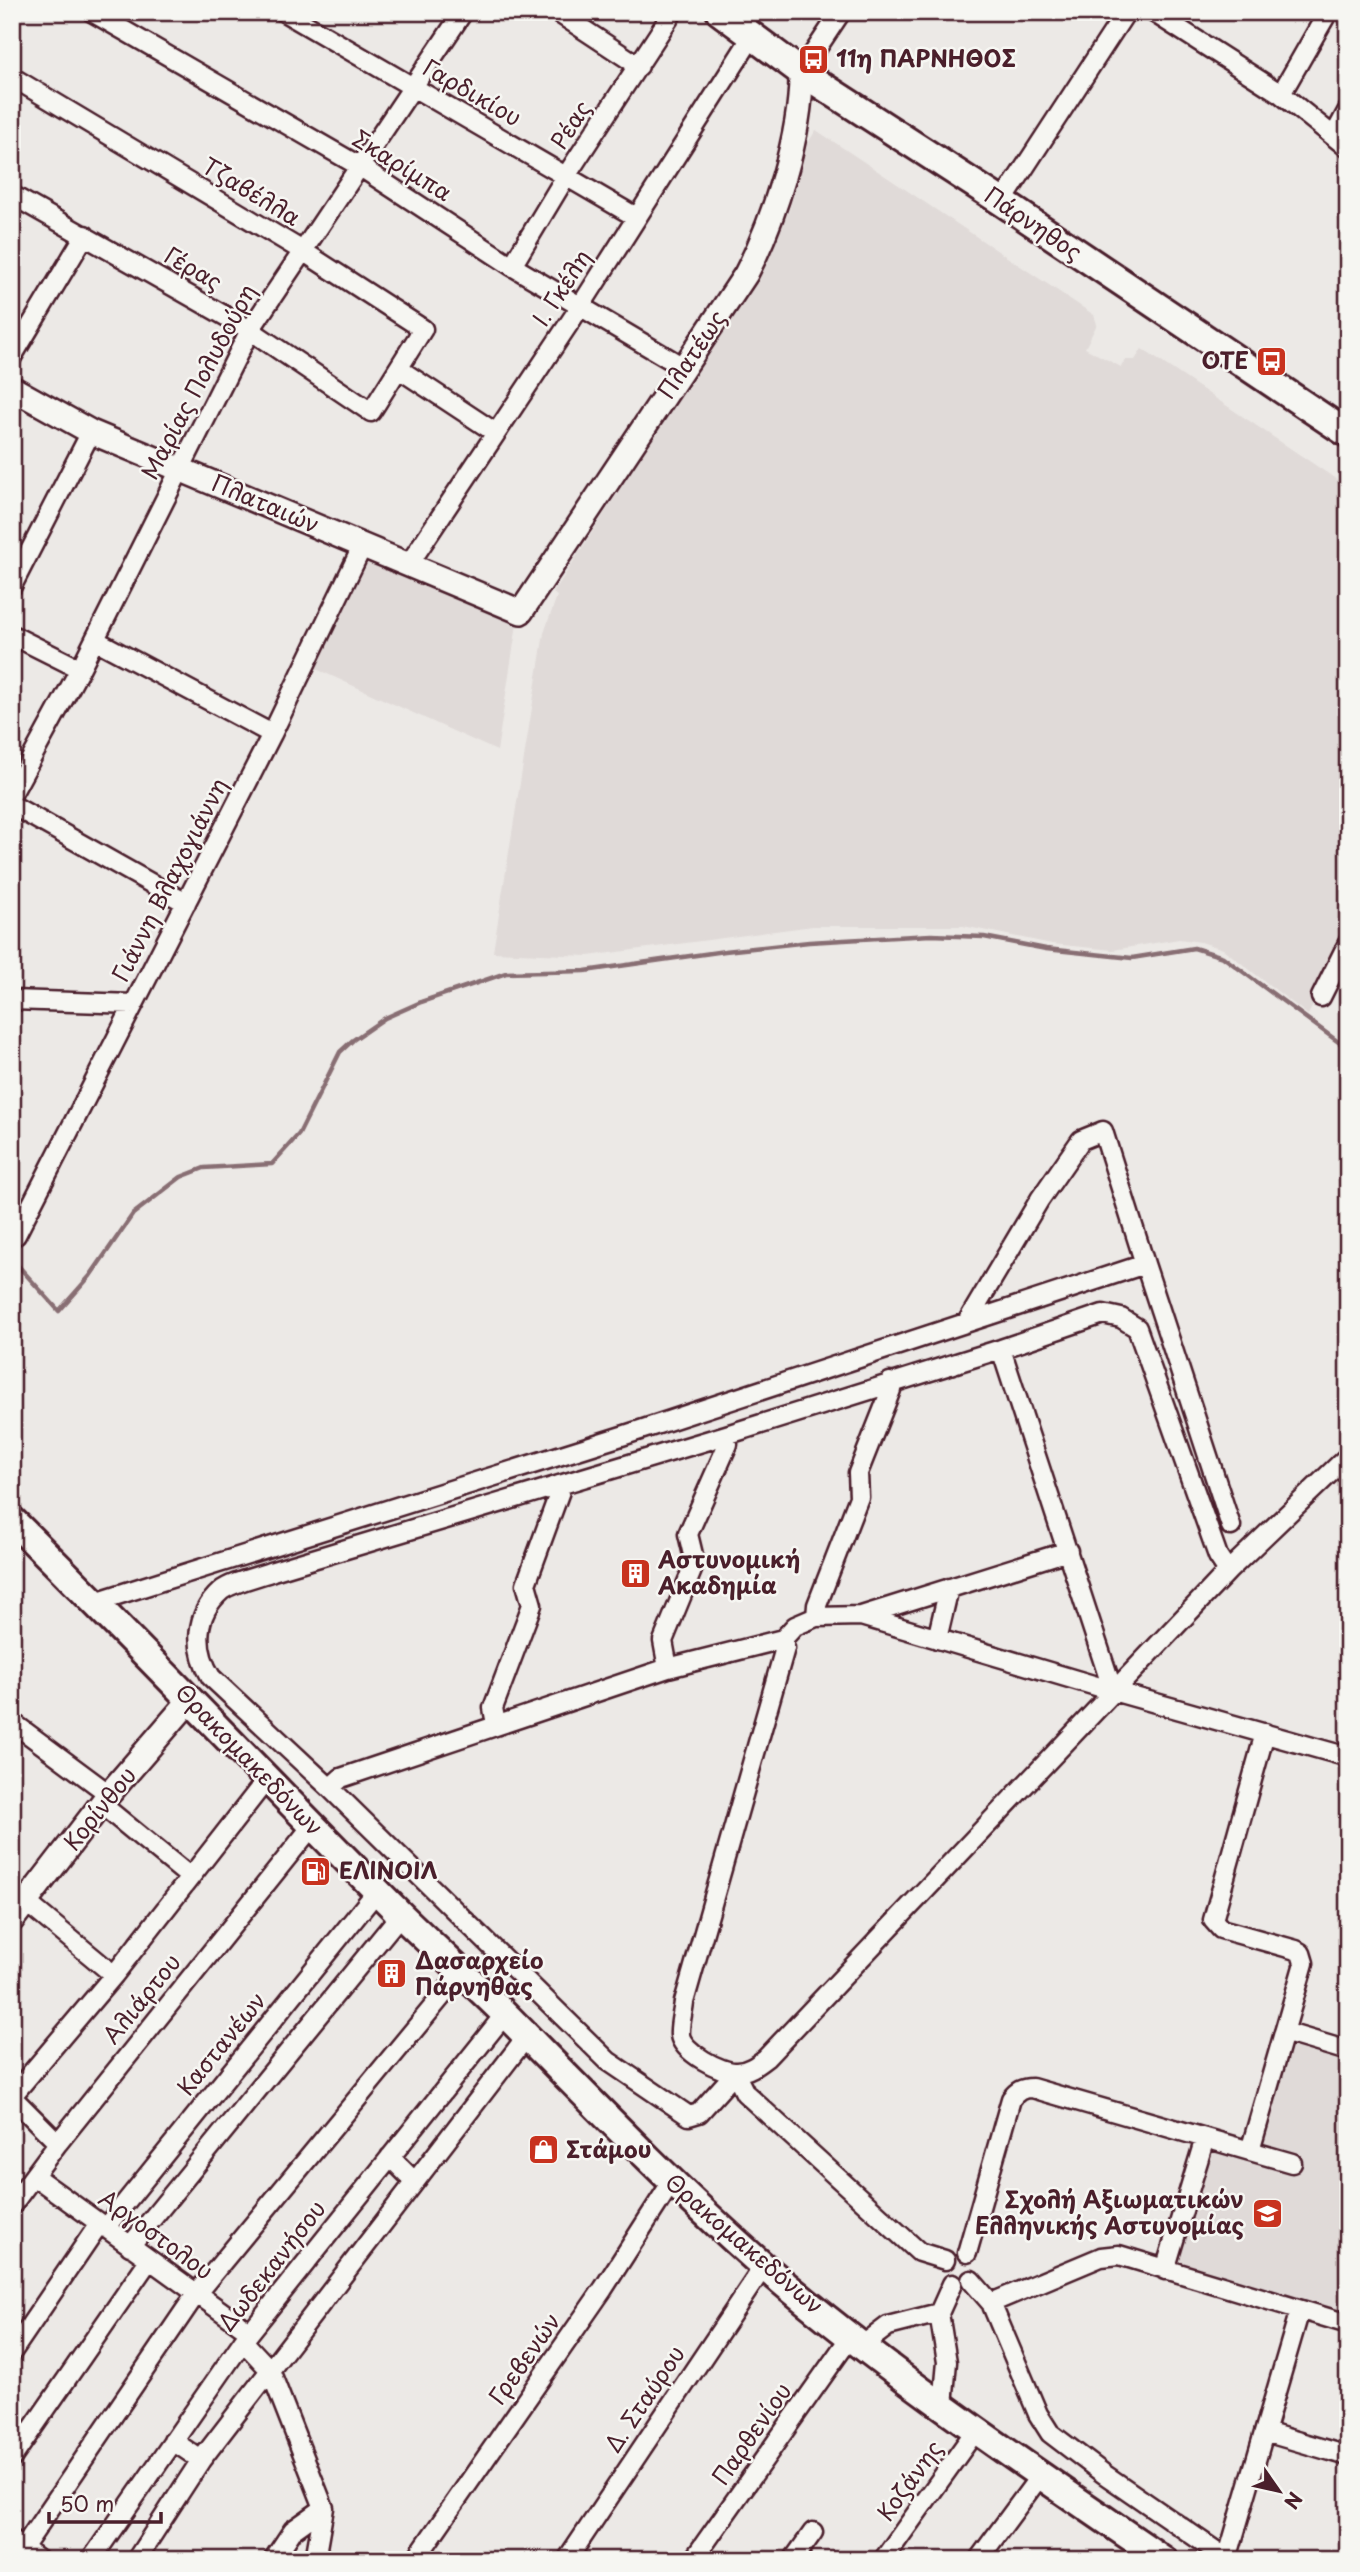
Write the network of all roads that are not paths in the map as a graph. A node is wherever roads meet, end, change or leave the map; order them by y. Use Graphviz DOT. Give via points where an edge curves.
graph roads {
  1 [pos="92,12"];
  2 [pos="284,12"];
  3 [pos="463,12"];
  4 [pos="557,12"];
  5 [pos="673,12"];
  6 [pos="720,12"];
  7 [pos="841,12"];
  8 [pos="1126,12"];
  9 [pos="1153,12"];
  10 [pos="1328,12"];
  11 [pos="753,35"];
  12 [pos="639,66"];
  13 [pos="802,72"];
  14 [pos="12,77"];
  15 [pos="411,86"];
  16 [pos="1281,94"];
  17 [pos="1348,110"];
  18 [pos="1334,136"];
  19 [pos="1348,149"];
  20 [pos="359,166"];
  21 [pos="566,176"];
  22 [pos="12,195"];
  23 [pos="1002,202"];
  24 [pos="636,217"];
  25 [pos="85,235"];
  26 [pos="302,250"];
  27 [pos="512,266"];
  28 [pos="580,307"];
  29 [pos="250,330"];
  30 [pos="12,357"];
  31 [pos="683,367"];
  32 [pos="400,369"];
  33 [pos="12,388"];
  34 [pos="91,432"];
  35 [pos="496,433"];
  36 [pos="1348,434"];
  37 [pos="181,469"];
  38 [pos="363,545"];
  39 [pos="408,564"];
  40 [pos="12,586"];
  41 [pos="521,612"];
  42 [pos="12,635"];
  43 [pos="95,640"];
  44 [pos="80,669"];
  45 [pos="272,734"];
  46 [pos="12,794"];
  47 [pos="12,805"];
  48 [pos="186,903"];
  49 [pos="1348,943"];
  50 [pos="1321,997"];
  51 [pos="12,999"];
  52 [pos="134,1004"];
  53 [pos="16,1235"];
  54 [pos="1145,1264"];
  55 [pos="967,1322"];
  56 [pos="1001,1349"];
  57 [pos="890,1382"];
  58 [pos="726,1435"];
  59 [pos="1348,1456"];
  60 [pos="559,1485"];
  61 [pos="12,1520"];
  62 [pos="1231,1526"];
  63 [pos="1068,1551"];
  64 [pos="1228,1571"];
  65 [pos="949,1588"];
  66 [pos="95,1602"];
  67 [pos="861,1616"];
  68 [pos="816,1617"];
  69 [pos="783,1639"];
  70 [pos="937,1639"];
  71 [pos="668,1668"];
  72 [pos="1113,1691"];
  73 [pos="190,1700"];
  74 [pos="12,1721"];
  75 [pos="496,1724"];
  76 [pos="1265,1733"];
  77 [pos="1348,1757"];
  78 [pos="267,1779"];
  79 [pos="330,1788"];
  80 [pos="105,1799"];
  81 [pos="313,1825"];
  82 [pos="190,1877"];
  83 [pos="377,1891"];
  84 [pos="19,1911"];
  85 [pos="401,1914"];
  86 [pos="461,1973"];
  87 [pos="114,1975"];
  88 [pos="505,2014"];
  89 [pos="1284,2032"];
  90 [pos="527,2036"];
  91 [pos="1348,2051"];
  92 [pos="735,2073"];
  93 [pos="12,2096"];
  94 [pos="1205,2138"];
  95 [pos="58,2143"];
  96 [pos="1250,2151"];
  97 [pos="390,2157"];
  98 [pos="1292,2163"];
  99 [pos="34,2176"];
  100 [pos="414,2182"];
  101 [pos="671,2183"];
  102 [pos="12,2205"];
  103 [pos="102,2226"];
  104 [pos="130,2246"];
  105 [pos="967,2253"];
  106 [pos="149,2260"];
  107 [pos="945,2260"];
  108 [pos="764,2266"];
  109 [pos="1165,2270"];
  110 [pos="971,2280"];
  111 [pos="952,2284"];
  112 [pos="196,2294"];
  113 [pos="991,2303"];
  114 [pos="1300,2309"];
  115 [pos="939,2313"];
  116 [pos="1348,2324"];
  117 [pos="246,2337"];
  118 [pos="857,2341"];
  119 [pos="12,2353"];
  120 [pos="270,2370"];
  121 [pos="943,2406"];
  122 [pos="976,2430"];
  123 [pos="1265,2432"];
  124 [pos="173,2441"];
  125 [pos="1348,2456"];
  126 [pos="12,2458"];
  127 [pos="201,2460"];
  128 [pos="1040,2476"];
  129 [pos="324,2508"];
  130 [pos="813,2532"];
  131 [pos="17,2548"];
  132 [pos="1163,2559"];
  133 [pos="1228,2559"];
  134 [pos="39,2560"];
  135 [pos="91,2560"];
  136 [pos="136,2560"];
  137 [pos="273,2560"];
  138 [pos="321,2560"];
  139 [pos="415,2560"];
  140 [pos="567,2560"];
  141 [pos="693,2560"];
  142 [pos="793,2560"];
  143 [pos="883,2560"];
  144 [pos="978,2560"];
  1 -- 20 [label="street, Σκαρίμπα"];
  2 -- 15 [label="street, Γαρδικίου"];
  3 -- 15 [label="street, Μαρίας Πολυδούρη"];
  4 -- 12 [label="street"];
  5 -- 12 [label="street, Ρέας"];
  6 -- 11 [label="main road, Πάρνηθος"];
  7 -- 13 [label="street"];
  8 -- 23 [label="street"];
  9 -- 16 [label="street"];
  10 -- 16 [label="street"];
  11 -- 13 [label="main road, Πάρνηθος"];
  11 -- 24 [label="street, Ι. Γκέλη"];
  12 -- 21 [label="street, Ρέας"];
  13 -- 23 [label="main road, Πάρνηθος"];
  13 -- 31 [label="street, Πλατέως" via="798,115 761,241 746,274"];
  14 -- 26 [label="street, Τζαβέλλα"];
  15 -- 20 [label="street, Μαρίας Πολυδούρη"];
  15 -- 21 [label="street, Γαρδικίου"];
  16 -- 18 [label="street"];
  17 -- 18 [label="street"];
  18 -- 19 [label="street"];
  20 -- 26 [label="street, Μαρίας Πολυδούρη"];
  20 -- 27 [label="street, Σκαρίμπα"];
  21 -- 24 [label="street, Γαρδικίου"];
  21 -- 27 [label="street, Ρέας"];
  22 -- 25 [label="street, Γέρας"];
  23 -- 36 [label="main road, Πάρνηθος"];
  24 -- 28 [label="street, Ι. Γκέλη"];
  25 -- 29 [label="street, Γέρας"];
  25 -- 30 [label="street"];
  26 -- 29 [label="street, Μαρίας Πολυδούρη"];
  26 -- 32 [label="street, Τζαβέλλα" via="423,330"];
  27 -- 28 [label="street, Σκαρίμπα"];
  28 -- 31 [label="street, Σκαρίμπα"];
  28 -- 35 [label="street, Ι. Γκέλη"];
  29 -- 32 [label="street, Γέρας" via="371,412"];
  29 -- 37 [label="street, Μαρίας Πολυδούρη"];
  31 -- 41 [label="street, Πλατέως"];
  32 -- 35 [label="street"];
  33 -- 34 [label="street, Πλαταιών"];
  34 -- 37 [label="street, Πλαταιών"];
  34 -- 40 [label="street"];
  35 -- 39 [label="street, Ι. Γκέλη"];
  37 -- 38 [label="street, Πλαταιών"];
  37 -- 43 [label="street, Μαρίας Πολυδούρη"];
  38 -- 39 [label="street, Πλαταιών"];
  38 -- 45 [label="street, Γιάννη Βλαχογιάννη"];
  39 -- 41 [label="street, Πλαταιών"];
  42 -- 44 [label="street"];
  43 -- 44 [label="street, Μαρίας Πολυδούρη"];
  43 -- 45 [label="street"];
  44 -- 46 [label="street, Μαρίας Πολυδούρη"];
  45 -- 48 [label="street, Γιάννη Βλαχογιάννη"];
  47 -- 48 [label="street"];
  48 -- 52 [label="street, Γιάννη Βλαχογιάννη"];
  49 -- 50 [label="street"];
  51 -- 52 [label="street"];
  52 -- 53 [label="street, Γιάννη Βλαχογιάννη"];
  54 -- 55 [label="street"];
  54 -- 55 [label="street" via="1103,1131 1081,1140"];
  54 -- 62 [label="street"];
  55 -- 66 [label="street"];
  56 -- 57 [label="street"];
  56 -- 63 [label="street"];
  56 -- 64 [label="street" via="1103,1314 1137,1328 1217,1556"];
  57 -- 58 [label="street"];
  57 -- 68 [label="street" via="891,1390 858,1473 859,1497"];
  58 -- 60 [label="street"];
  58 -- 71 [label="street" via="728,1444 688,1534 695,1563 663,1642"];
  59 -- 64 [label="street"];
  60 -- 75 [label="street" via="526,1584 532,1605 493,1707"];
  60 -- 79 [label="street" via="273,1571 222,1590 210,1605 202,1618 198,1645 211,1677"];
  61 -- 66 [label="main road, Θρακομακεδόνων"];
  63 -- 65 [label="street"];
  63 -- 72 [label="street"];
  64 -- 72 [label="street"];
  65 -- 67 [label="street"];
  65 -- 70 [label="street"];
  66 -- 73 [label="main road, Θρακομακεδόνων"];
  67 -- 68 [label="street"];
  67 -- 70 [label="street"];
  68 -- 69 [label="street" via="795,1626"];
  69 -- 71 [label="street"];
  69 -- 92 [label="street" via="785,1648 684,2002 680,2036 695,2056"];
  70 -- 72 [label="street"];
  71 -- 75 [label="street"];
  72 -- 76 [label="street"];
  72 -- 92 [label="street" via="766,2058"];
  73 -- 78 [label="main road, Θρακομακεδόνων"];
  73 -- 80 [label="street, Κορίνθου"];
  74 -- 80 [label="street"];
  75 -- 79 [label="street" via="341,1777"];
  76 -- 77 [label="street"];
  76 -- 89 [label="street" via="1213,1920 1221,1928 1301,1952 1304,1963"];
  78 -- 81 [label="main road, Θρακομακεδόνων"];
  78 -- 82 [label="street"];
  79 -- 92 [label="street" via="607,2061 689,2116 699,2113"];
  80 -- 82 [label="street"];
  80 -- 84 [label="street, Κορίνθου"];
  81 -- 83 [label="main road, Θρακομακεδόνων"];
  81 -- 95 [label="street, Αλιάρτου"];
  82 -- 87 [label="street"];
  83 -- 85 [label="main road, Θρακομακεδόνων"];
  83 -- 103 [label="street, Καστανέων"];
  84 -- 87 [label="street"];
  85 -- 86 [label="main road, Θρακομακεδόνων"];
  85 -- 104 [label="street"];
  86 -- 88 [label="main road, Θρακομακεδόνων"];
  86 -- 112 [label="street"];
  87 -- 93 [label="street"];
  88 -- 90 [label="main road, Θρακομακεδόνων"];
  88 -- 97 [label="street, Δωδεκανήσου"];
  89 -- 91 [label="street"];
  89 -- 96 [label="street"];
  90 -- 100 [label="street"];
  90 -- 101 [label="main road, Θρακομακεδόνων"];
  92 -- 107 [label="street" via="745,2093 919,2252"];
  93 -- 95 [label="street"];
  94 -- 96 [label="street"];
  94 -- 105 [label="street" via="1023,2088 1011,2099"];
  94 -- 109 [label="street"];
  95 -- 99 [label="street, Αλιάρτου"];
  96 -- 98 [label="street"];
  97 -- 100 [label="street"];
  97 -- 117 [label="street, Δωδεκανήσου"];
  99 -- 102 [label="street, Αλιάρτου"];
  99 -- 103 [label="street, Αργοστολου"];
  100 -- 120 [label="street"];
  101 -- 108 [label="main road, Θρακομακεδόνων"];
  101 -- 139 [label="street, Γρεβενών"];
  103 -- 104 [label="street, Αργοστολου"];
  103 -- 119 [label="street, Καστανέων"];
  104 -- 106 [label="street, Αργοστολου"];
  105 -- 107 [label="street" via="952,2253"];
  105 -- 110 [label="street" via="976,2266"];
  106 -- 112 [label="street, Αργοστολου"];
  106 -- 126 [label="street"];
  107 -- 111 [label="street" via="944,2276"];
  108 -- 118 [label="main road, Θρακομακεδόνων"];
  108 -- 140 [label="street, Δ. Σταύρου"];
  109 -- 113 [label="street" via="1119,2255 1101,2257"];
  109 -- 114 [label="street"];
  110 -- 111 [label="street"];
  110 -- 113 [label="street"];
  111 -- 115 [label="street"];
  112 -- 117 [label="street, Αργοστολου"];
  112 -- 131 [label="street"];
  113 -- 133 [label="street" via="1050,2433"];
  114 -- 116 [label="street"];
  114 -- 123 [label="street"];
  115 -- 118 [label="street, Παρθενίου" via="888,2326"];
  115 -- 121 [label="street" via="947,2362"];
  117 -- 120 [label="street, Αργοστολου"];
  117 -- 124 [label="street, Δωδεκανήσου"];
  118 -- 121 [label="main road, Θρακομακεδόνων"];
  118 -- 141 [label="street, Παρθενίου"];
  120 -- 127 [label="street"];
  120 -- 129 [label="street"];
  121 -- 122 [label="main road, Θρακομακεδόνων"];
  122 -- 128 [label="main road, Θρακομακεδόνων"];
  122 -- 143 [label="street, Κοζάνης"];
  123 -- 125 [label="street"];
  123 -- 133 [label="street"];
  124 -- 127 [label="street"];
  124 -- 135 [label="street, Δωδεκανήσου"];
  127 -- 136 [label="street"];
  128 -- 132 [label="main road, Θρακομακεδόνων"];
  128 -- 144 [label="street"];
  129 -- 137 [label="street" via="293,2530"];
  129 -- 138 [label="street" via="317,2548"];
  130 -- 142 [label="street"];
  131 -- 134 [label="street"];
}
